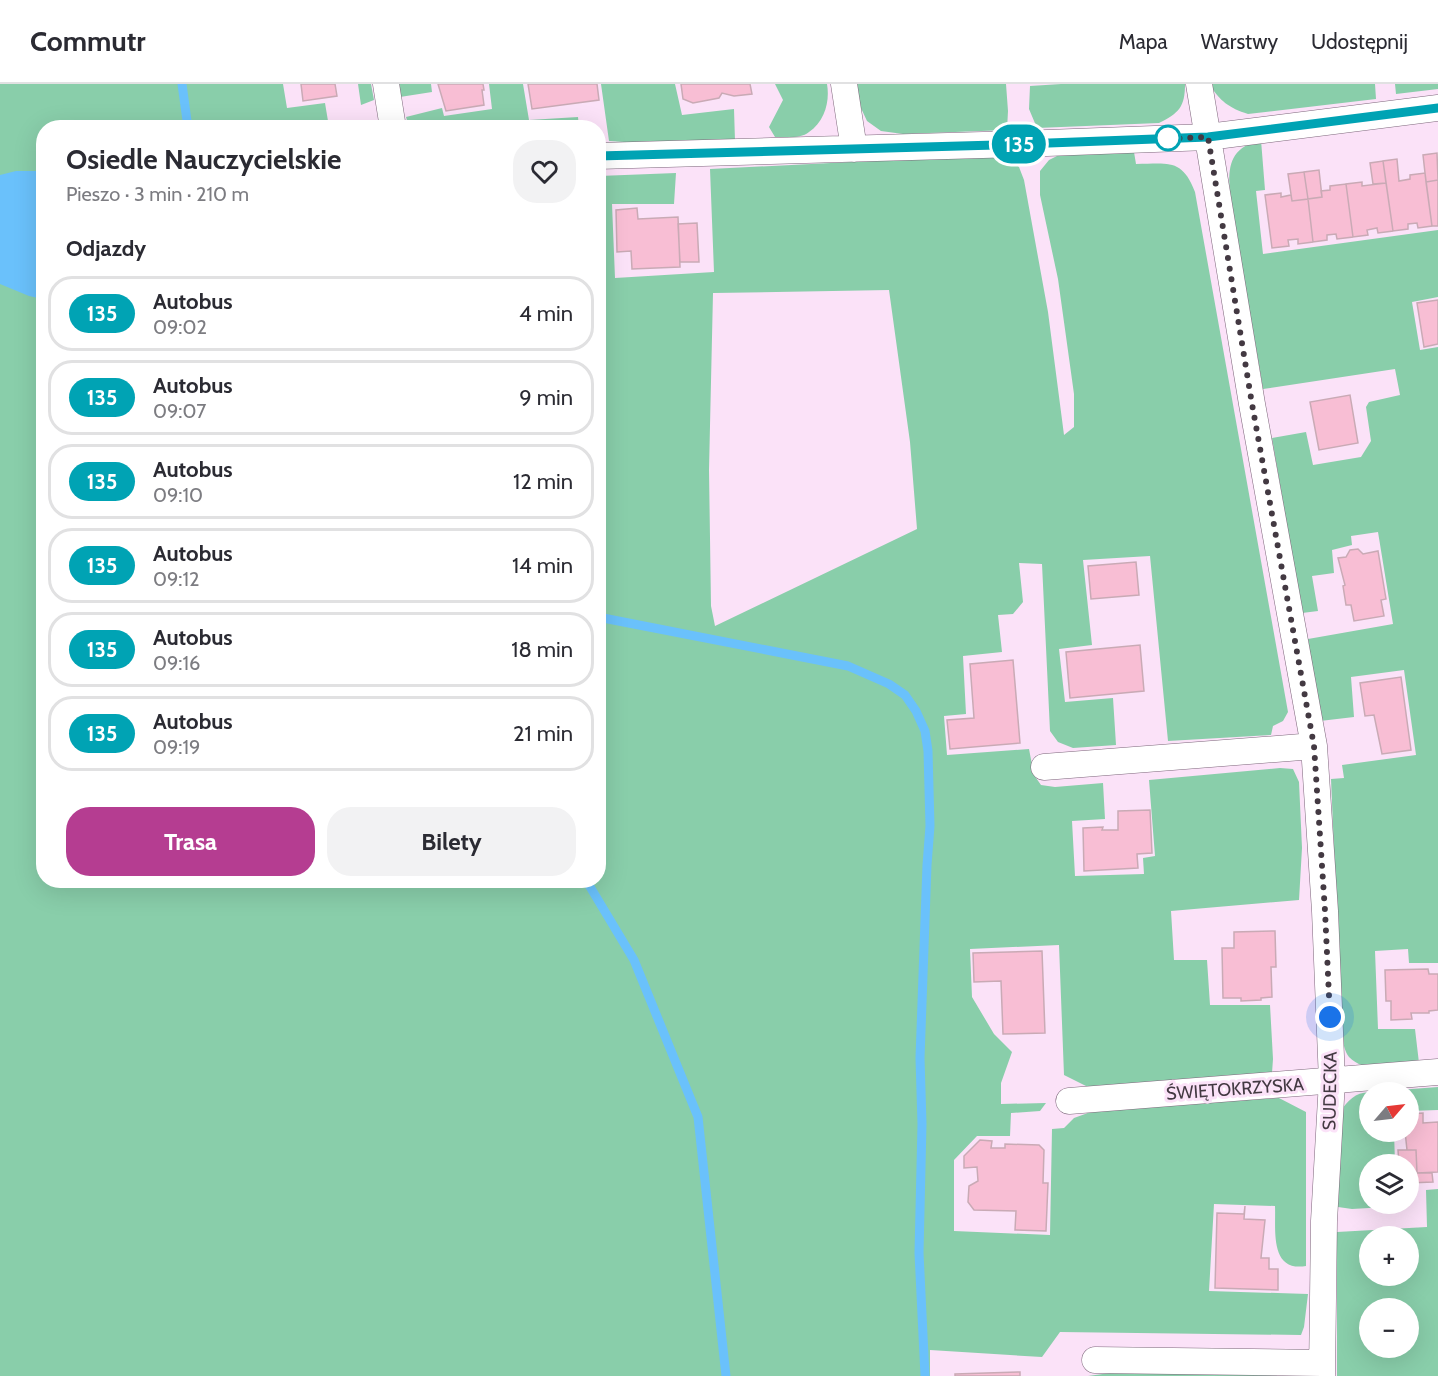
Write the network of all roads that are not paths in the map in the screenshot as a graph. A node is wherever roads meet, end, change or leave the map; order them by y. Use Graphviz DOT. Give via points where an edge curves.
graph roads {
  1 [pos="386,84"];
  2 [pos="844,84"];
  3 [pos="1199,84"];
  4 [pos="1438,108"];
  5 [pos="392,120"];
  6 [pos="1208,137"];
  7 [pos="854,149"];
  8 [pos="606,156"];
  9 [pos="1314,746"];
  10 [pos="1044,767"];
  11 [pos="1438,1072"];
  12 [pos="1332,1081"];
  13 [pos="1069,1101"];
  14 [pos="1095,1360"];
  15 [pos="1322,1370"];
  1 -- 5 [label="street"];
  2 -- 7 [label="street"];
  3 -- 6 [label="street, SUDECKA"];
  4 -- 6 [label="street"];
  6 -- 7 [label="street"];
  6 -- 9 [label="street, SUDECKA"];
  7 -- 8 [label="street"];
  9 -- 10 [label="street"];
  9 -- 12 [label="street, SUDECKA"];
  11 -- 12 [label="street, ŚWIĘTOKRZYSKA"];
  12 -- 13 [label="street, ŚWIĘTOKRZYSKA"];
  12 -- 15 [label="street, SUDECKA" via="1324,1221"];
  14 -- 15 [label="street, SUDECKA"];
}
